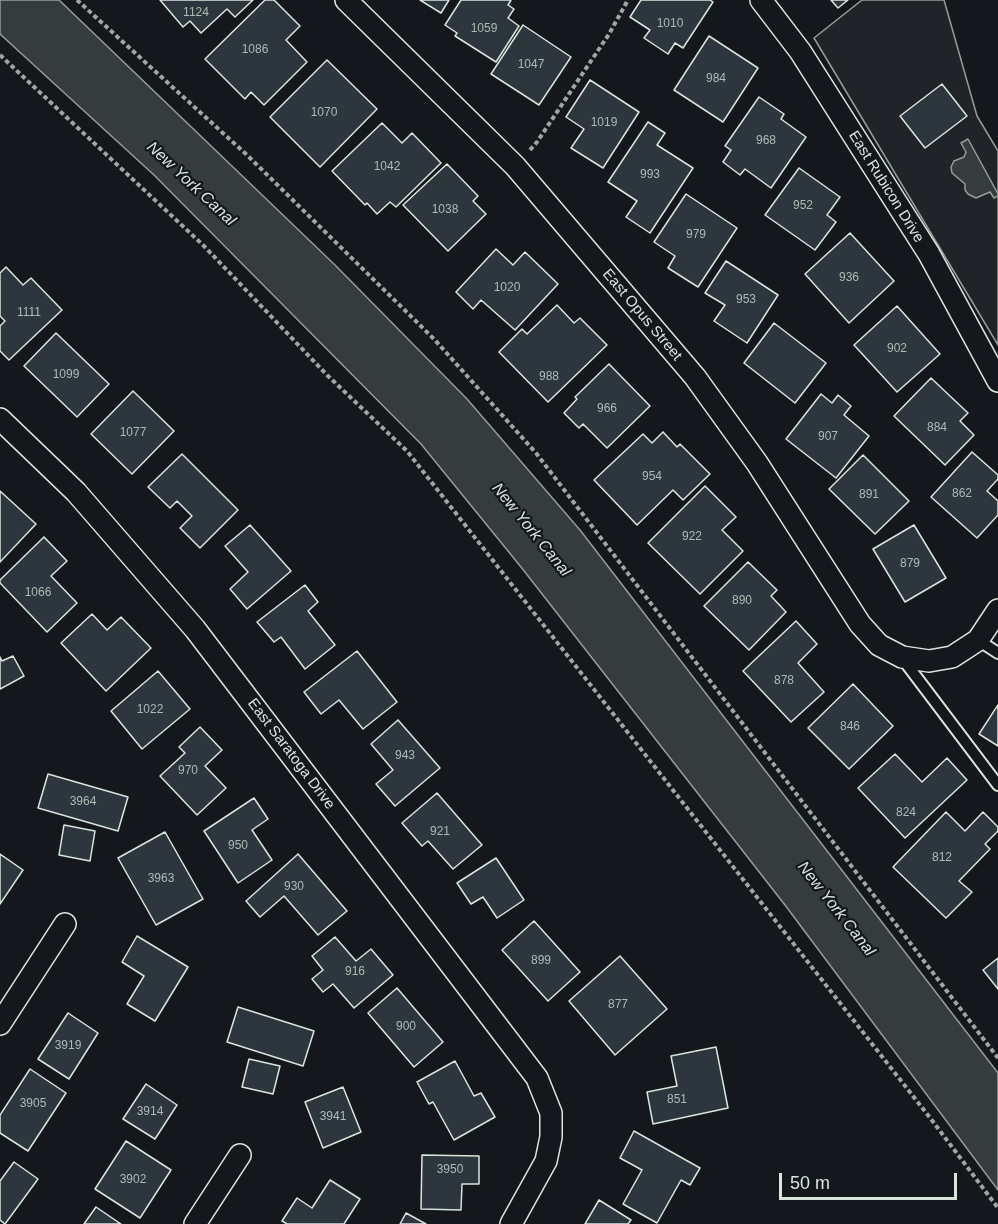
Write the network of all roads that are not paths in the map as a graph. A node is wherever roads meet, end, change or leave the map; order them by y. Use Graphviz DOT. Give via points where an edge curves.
graph roads {
  1 [pos="346,0"];
  2 [pos="761,0"];
  3 [pos="998,381"];
  4 [pos="0,419"];
  5 [pos="998,610"];
  6 [pos="978,640"];
  7 [pos="998,653"];
  8 [pos="902,657"];
  9 [pos="998,785"];
  10 [pos="65,924"];
  11 [pos="0,1024"];
  12 [pos="240,1155"];
  13 [pos="195,1224"];
  14 [pos="511,1224"];
  1 -- 8 [label="street, East Opus Street" via="515,166 695,377 757,463 860,624 879,645"];
  2 -- 3 [label="street, East Rubicon Drive" via="800,51 929,254"];
  4 -- 14 [label="street, East Saratoga Drive" via="76,492 195,629 537,1078 551,1113 551,1137 546,1161"];
  5 -- 6 [label="street"];
  6 -- 7 [label="lane"];
  6 -- 8 [label="street" via="952,657 929,661"];
  8 -- 9 [label="lane"];
  10 -- 11 [label="street"];
  12 -- 13 [label="street"];
}
